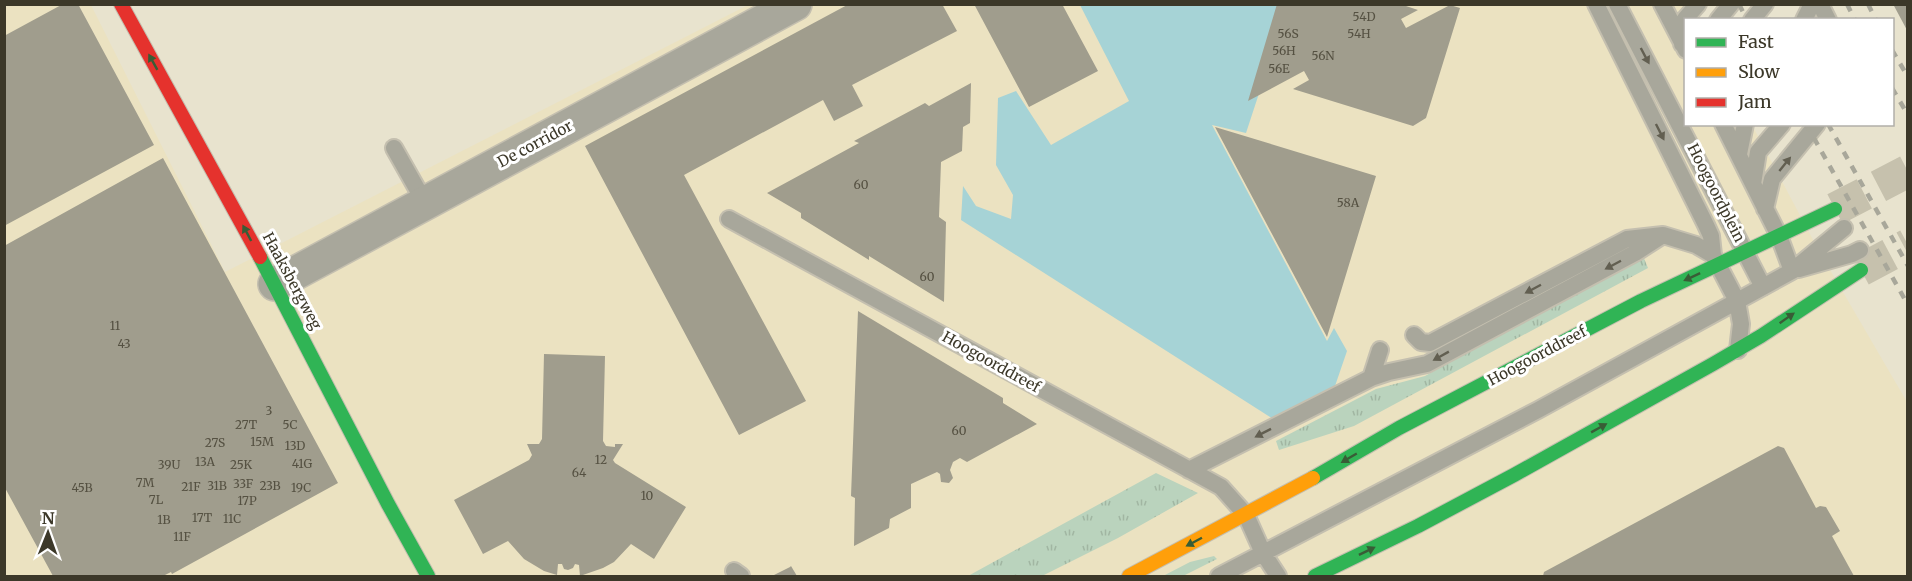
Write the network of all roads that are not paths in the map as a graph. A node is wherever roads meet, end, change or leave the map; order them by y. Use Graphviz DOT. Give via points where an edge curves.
graph roads {
  1 [pos="121,4"];
  2 [pos="795,4"];
  3 [pos="1596,4"];
  4 [pos="1617,4"];
  5 [pos="1698,4"];
  6 [pos="1731,4"];
  7 [pos="1765,4"];
  8 [pos="1812,4"];
  9 [pos="1820,4"];
  10 [pos="1668,9"];
  11 [pos="1686,18"];
  12 [pos="1720,18"];
  13 [pos="1754,18"];
  14 [pos="1804,18"];
  15 [pos="1827,18"];
  16 [pos="1684,47"];
  17 [pos="1725,126"];
  18 [pos="1745,126"];
  19 [pos="1780,126"];
  20 [pos="1815,126"];
  21 [pos="394,148"];
  22 [pos="1738,154"];
  23 [pos="1754,184"];
  24 [pos="425,203"];
  25 [pos="1765,209"];
  26 [pos="1835,209"];
  27 [pos="729,219"];
  28 [pos="1844,228"];
  29 [pos="1663,235"];
  30 [pos="1779,236"];
  31 [pos="1860,250"];
  32 [pos="1745,252"];
  33 [pos="1716,260"];
  34 [pos="1861,270"];
  35 [pos="1792,271"];
  36 [pos="275,284"];
  37 [pos="1763,287"];
  38 [pos="1737,301"];
  39 [pos="1414,335"];
  40 [pos="1380,350"];
  41 [pos="1738,350"];
  42 [pos="1371,378"];
  43 [pos="1189,470"];
  44 [pos="1245,514"];
  45 [pos="1263,553"];
  46 [pos="428,576"];
  47 [pos="1129,576"];
  48 [pos="1219,576"];
  49 [pos="1278,576"];
  50 [pos="1315,576"];
  36 -- 1 [label="street, Haaksbergweg, one-way"];
  2 -- 24 [label="street, De corridor"];
  3 -- 33 [label="lane, one-way" via="1712,236"];
  4 -- 32 [label="lane, Hoogoordplein, one-way"];
  5 -- 11 [label="lane"];
  6 -- 12 [label="lane"];
  7 -- 13 [label="lane"];
  8 -- 14 [label="lane"];
  9 -- 15 [label="lane"];
  10 -- 16 [label="lane"];
  17 -- 22 [label="lane"];
  18 -- 22 [label="lane"];
  19 -- 23 [label="lane" via="1758,152"];
  25 -- 20 [label="lane, one-way" via="1772,179"];
  21 -- 24 [label="lane"];
  22 -- 23 [label="lane"];
  23 -- 25 [label="lane"];
  24 -- 36 [label="street, De corridor"];
  25 -- 30 [label="lane"];
  26 -- 30 [label="street, Hoogoorddreef"];
  27 -- 43 [label="lane, Hoogoorddreef"];
  28 -- 35 [label="lane"];
  29 -- 33 [label="lane" via="1696,245"];
  29 -- 39 [label="lane, one-way" via="1627,239 1430,343 1421,342"];
  29 -- 42 [label="lane, one-way" via="1427,364"];
  30 -- 32 [label="street, Hoogoorddreef"];
  30 -- 35 [label="lane"];
  31 -- 35 [label="lane"];
  32 -- 33 [label="street, Hoogoorddreef"];
  32 -- 37 [label="lane, Hoogoordplein"];
  33 -- 38 [label="lane"];
  33 -- 44 [label="street, Hoogoorddreef, one-way"];
  41 -- 34 [label="street, one-way"];
  35 -- 37 [label="lane"];
  36 -- 46 [label="street, Haaksbergweg"];
  37 -- 38 [label="lane"];
  38 -- 41 [label="lane" via="1741,324"];
  38 -- 45 [label="lane"];
  40 -- 42 [label="lane"];
  50 -- 41 [label="street, one-way" via="1514,475"];
  42 -- 43 [label="lane, one-way"];
  43 -- 44 [label="lane, Hoogoorddreef" via="1221,488"];
  44 -- 45 [label="lane"];
  44 -- 47 [label="street, Hoogoorddreef, one-way"];
  45 -- 48 [label="lane"];
  45 -- 49 [label="lane"];
}
